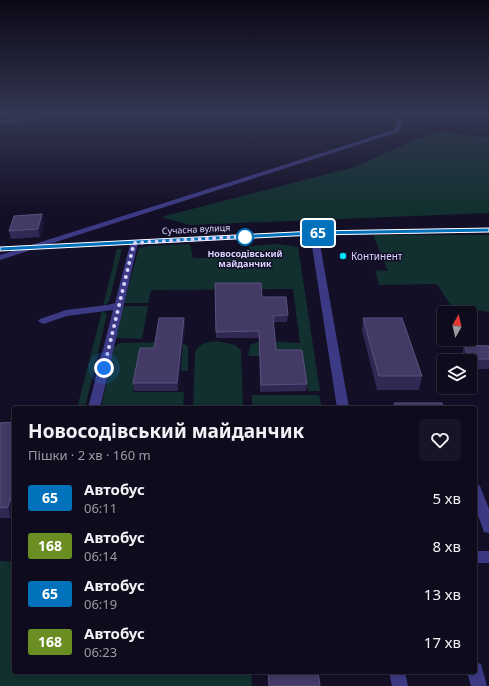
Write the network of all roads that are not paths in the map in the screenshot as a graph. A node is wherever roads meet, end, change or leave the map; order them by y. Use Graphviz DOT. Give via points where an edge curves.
graph roads {
  1 [pos="349,146"];
  2 [pos="489,230"];
  3 [pos="314,233"];
  4 [pos="134,243"];
  5 [pos="35,247"];
  6 [pos="0,249"];
  7 [pos="0,258"];
  8 [pos="120,304"];
  9 [pos="43,322"];
  10 [pos="94,406"];
  11 [pos="343,406"];
  12 [pos="477,495"];
  13 [pos="489,528"];
  14 [pos="477,557"];
  15 [pos="489,557"];
  16 [pos="397,674"];
  17 [pos="476,674"];
  18 [pos="400,686"];
  19 [pos="479,686"];
  1 -- 5 [label="street"];
  2 -- 3 [label="main road, Сучасна вулиця"];
  3 -- 4 [label="main road, Сучасна вулиця"];
  3 -- 11 [label="street"];
  4 -- 5 [label="main road, Сучасна вулиця"];
  4 -- 8 [label="street"];
  5 -- 6 [label="main road, Сучасна вулиця"];
  5 -- 7 [label="street"];
  8 -- 9 [label="street" via="109,308 66,313"];
  8 -- 10 [label="street"];
  12 -- 13 [label="street"];
  14 -- 15 [label="street"];
  16 -- 18 [label="street"];
  17 -- 19 [label="street"];
}
